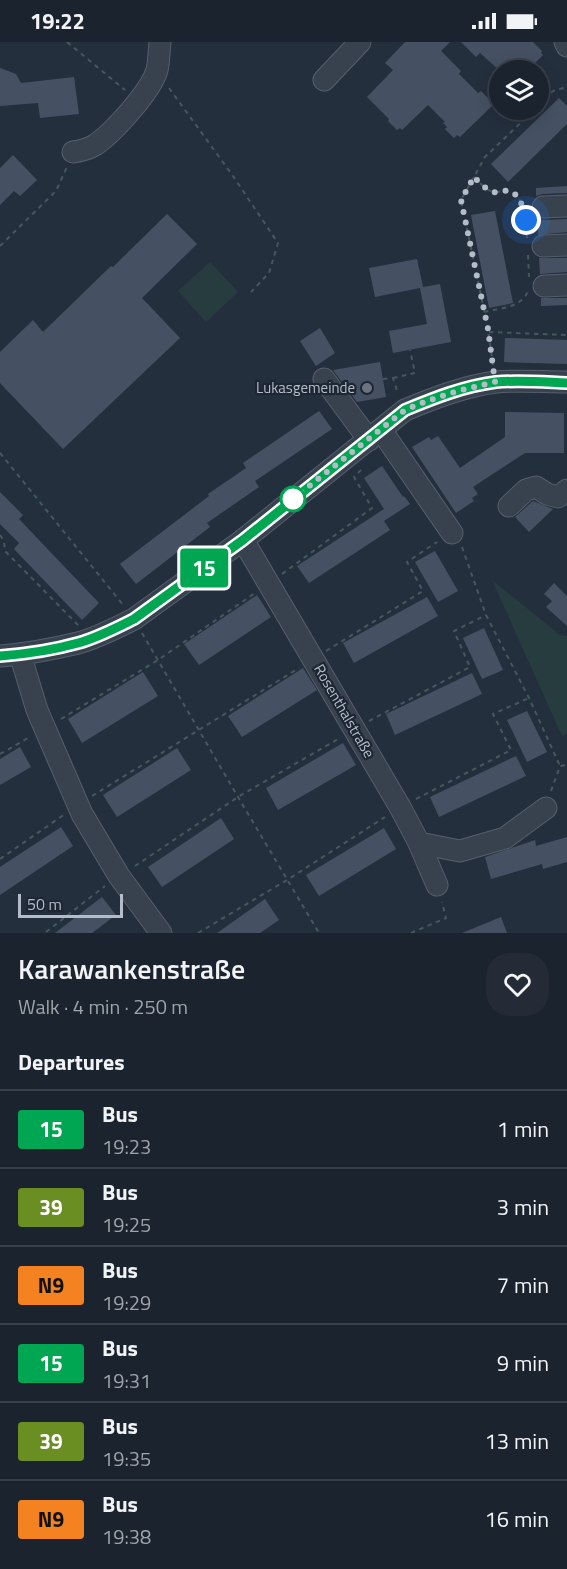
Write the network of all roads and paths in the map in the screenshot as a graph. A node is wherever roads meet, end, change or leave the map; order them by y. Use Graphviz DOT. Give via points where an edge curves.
graph roads {
  1 [pos="67,42"];
  2 [pos="160,42"];
  3 [pos="360,42"];
  4 [pos="156,71"];
  5 [pos="324,80"];
  6 [pos="567,87"];
  7 [pos="549,95"];
  8 [pos="139,101"];
  9 [pos="524,120"];
  10 [pos="73,152"];
  11 [pos="474,177"];
  12 [pos="567,206"];
  13 [pos="543,207"];
  14 [pos="567,245"];
  15 [pos="0,246"];
  16 [pos="533,247"];
  17 [pos="567,285"];
  18 [pos="544,286"];
  19 [pos="250,292"];
  20 [pos="484,312"];
  21 [pos="488,332"];
  22 [pos="567,335"];
  23 [pos="410,350"];
  24 [pos="393,378"];
  25 [pos="324,379"];
  26 [pos="383,380"];
  27 [pos="495,382"];
  28 [pos="567,382"];
  29 [pos="405,410"];
  30 [pos="375,435"];
  31 [pos="0,453"];
  32 [pos="368,463"];
  33 [pos="567,490"];
  34 [pos="509,506"];
  35 [pos="452,533"];
  36 [pos="0,535"];
  37 [pos="243,540"];
  38 [pos="268,584"];
  39 [pos="486,615"];
  40 [pos="134,619"];
  41 [pos="90,638"];
  42 [pos="10,655"];
  43 [pos="313,659"];
  44 [pos="158,660"];
  45 [pos="529,698"];
  46 [pos="45,729"];
  47 [pos="198,729"];
  48 [pos="354,729"];
  49 [pos="0,754"];
  50 [pos="567,765"];
  51 [pos="560,766"];
  52 [pos="238,797"];
  53 [pos="78,805"];
  54 [pos="400,807"];
  55 [pos="546,808"];
  56 [pos="419,843"];
  57 [pos="0,859"];
  58 [pos="119,876"];
  59 [pos="287,880"];
  60 [pos="437,885"];
  61 [pos="156,931"];
  62 [pos="45,932"];
  63 [pos="198,933"];
  64 [pos="319,933"];
  65 [pos="411,933"];
  1 -- 8 [label="path"];
  2 -- 4 [label="street"];
  3 -- 5 [label="street"];
  4 -- 8 [label="street"];
  4 -- 19 [label="path" via="278,243 269,273"];
  6 -- 7 [label="path"];
  8 -- 10 [label="street" via="95,145"];
  9 -- 11 [label="path" via="485,157"];
  10 -- 15 [label="path" via="56,191"];
  11 -- 16 [label="path" via="493,192 513,193 524,210"];
  11 -- 20 [label="path" via="461,200"];
  12 -- 13 [label="street"];
  14 -- 16 [label="street"];
  16 -- 20 [label="path" via="526,296 517,305"];
  17 -- 18 [label="street"];
  20 -- 21 [label="path"];
  21 -- 22 [label="path"];
  21 -- 27 [label="path"];
  23 -- 24 [label="path" via="415,373"];
  24 -- 26 [label="path"];
  24 -- 29 [label="path"];
  25 -- 30 [label="street"];
  27 -- 28 [label="street"];
  27 -- 29 [label="street" via="465,388"];
  29 -- 30 [label="street"];
  30 -- 35 [label="street"];
  30 -- 37 [label="street"];
  31 -- 40 [label="path"];
  32 -- 38 [label="path" via="354,477 372,508"];
  33 -- 34 [label="street" via="558,497 536,487 526,490"];
  35 -- 39 [label="path" via="464,550"];
  35 -- 43 [label="path" via="407,561 423,591"];
  36 -- 41 [label="path" via="5,551"];
  37 -- 38 [label="street, Rosenthalstraße"];
  37 -- 40 [label="street"];
  38 -- 43 [label="street, Rosenthalstraße"];
  38 -- 44 [label="path"];
  39 -- 45 [label="path"];
  39 -- 48 [label="path" via="454,631 470,667"];
  40 -- 41 [label="street"];
  40 -- 44 [label="path"];
  41 -- 42 [label="street"];
  42 -- 46 [label="street"];
  43 -- 47 [label="path"];
  43 -- 48 [label="street, Rosenthalstraße"];
  44 -- 46 [label="path"];
  44 -- 47 [label="path"];
  45 -- 51 [label="path"];
  45 -- 54 [label="path" via="493,714 511,750"];
  46 -- 49 [label="path"];
  46 -- 53 [label="street"];
  47 -- 52 [label="path"];
  47 -- 53 [label="path"];
  48 -- 52 [label="path"];
  48 -- 54 [label="street, Rosenthalstraße"];
  50 -- 51 [label="path"];
  51 -- 55 [label="path"];
  52 -- 58 [label="path"];
  52 -- 59 [label="path"];
  53 -- 57 [label="path"];
  53 -- 58 [label="street"];
  54 -- 56 [label="street, Rosenthalstraße"];
  54 -- 59 [label="path"];
  55 -- 56 [label="street" via="505,838 460,851"];
  56 -- 60 [label="street, Rosenthalstraße"];
  58 -- 61 [label="street"];
  58 -- 62 [label="path"];
  59 -- 63 [label="path"];
  59 -- 64 [label="path"];
  60 -- 65 [label="path" via="446,918"];
}
